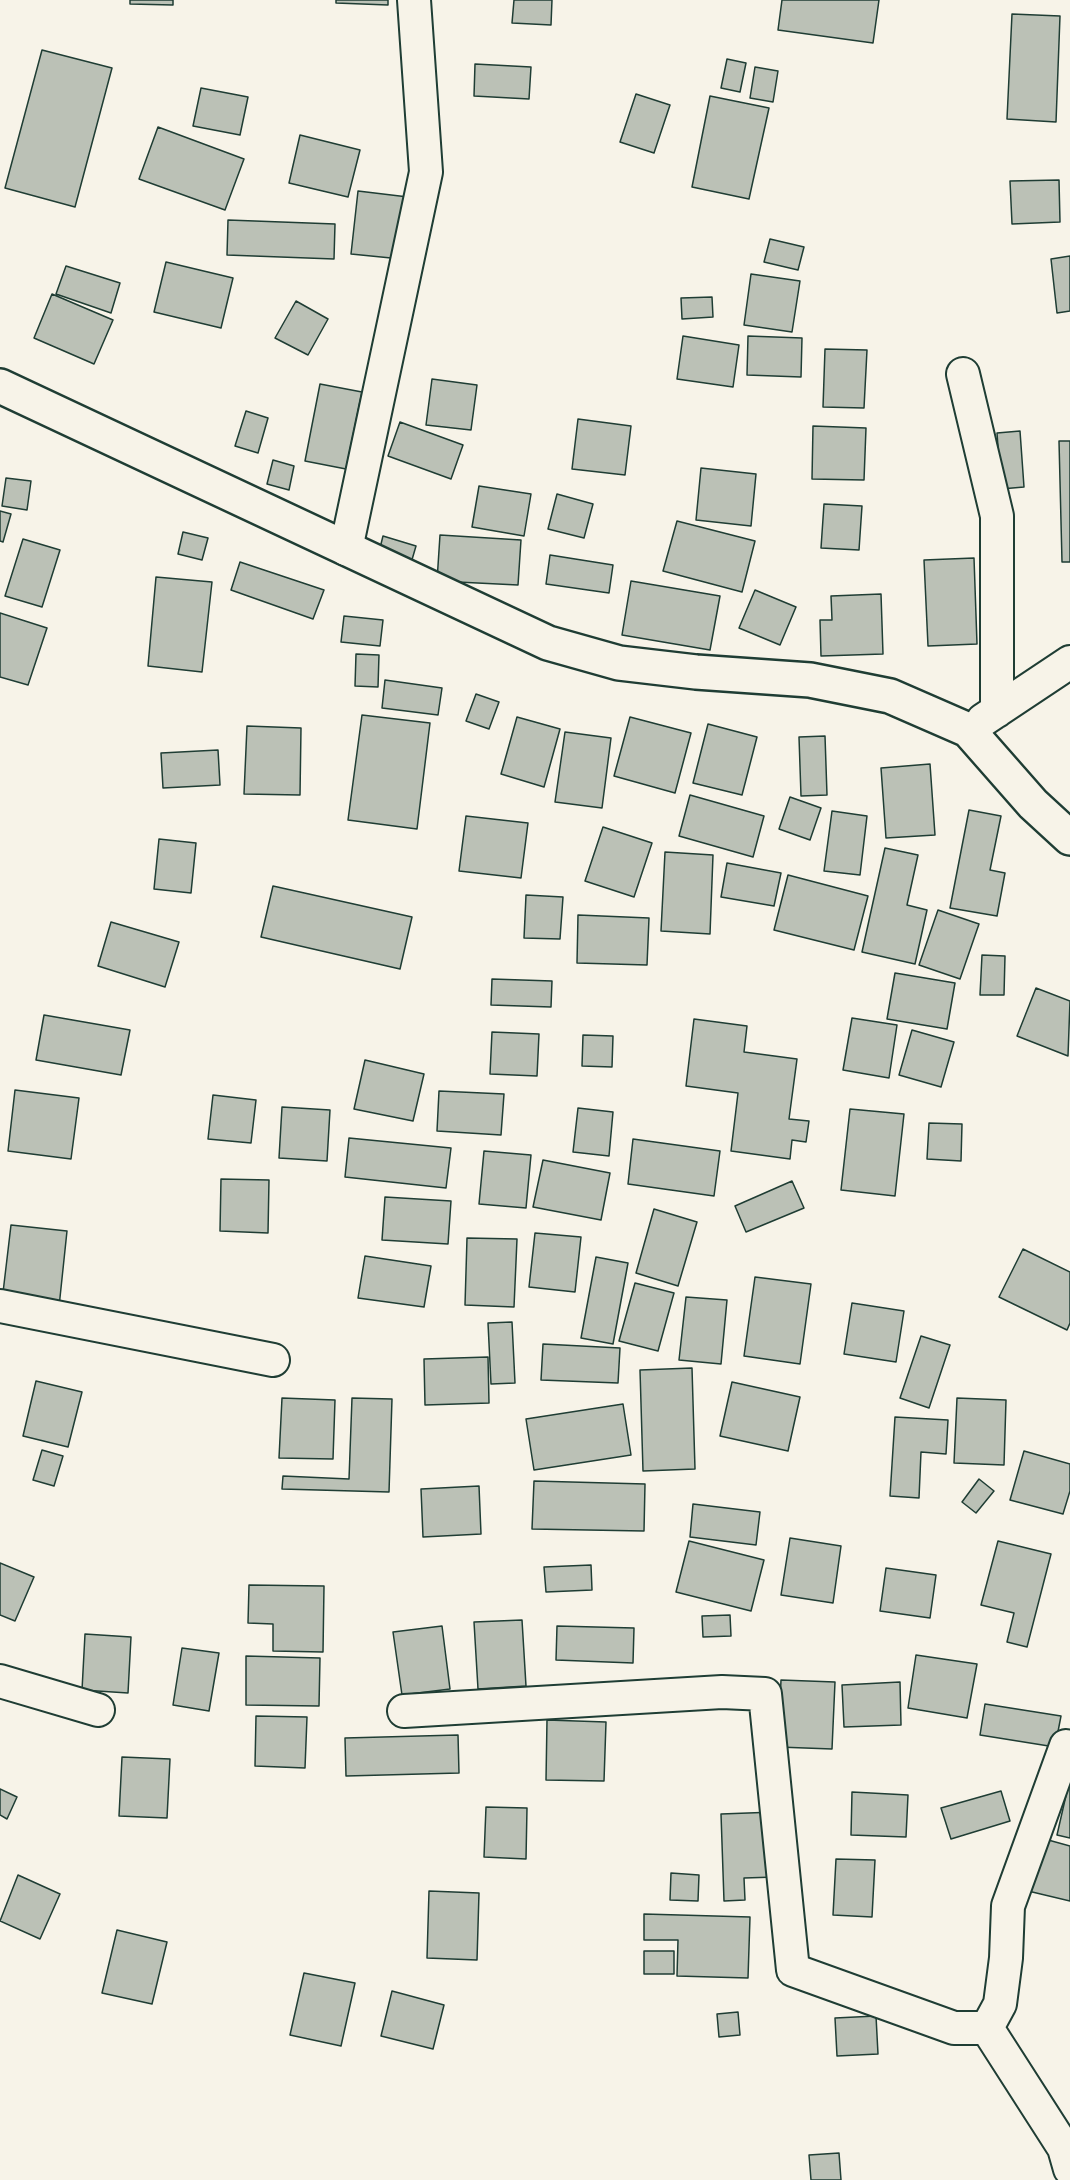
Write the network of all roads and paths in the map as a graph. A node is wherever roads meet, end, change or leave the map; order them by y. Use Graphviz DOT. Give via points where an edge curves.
graph roads {
  1 [pos="414,0"];
  2 [pos="963,375"];
  3 [pos="1,388"];
  4 [pos="346,549"];
  5 [pos="1070,662"];
  6 [pos="997,711"];
  7 [pos="968,730"];
  8 [pos="1070,838"];
  9 [pos="0,1306"];
  10 [pos="273,1360"];
  11 [pos="0,1681"];
  12 [pos="98,1710"];
  13 [pos="404,1710"];
  14 [pos="1066,1746"];
  15 [pos="987,2028"];
  16 [pos="1070,2169"];
  1 -- 4 [label="street" via="426,172"];
  2 -- 6 [label="street" via="997,516"];
  3 -- 4 [label="street"];
  4 -- 7 [label="street" via="548,643 619,663 810,680 878,694"];
  5 -- 6 [label="street"];
  6 -- 7 [label="street"];
  7 -- 8 [label="street" via="1033,804"];
  9 -- 10 [label="street"];
  11 -- 12 [label="street"];
  13 -- 15 [label="street" via="722,1692 765,1694 793,1970 954,2028"];
  14 -- 15 [label="street" via="1008,1906 1000,2004"];
  15 -- 16 [label="street" via="1064,2148"];
}
